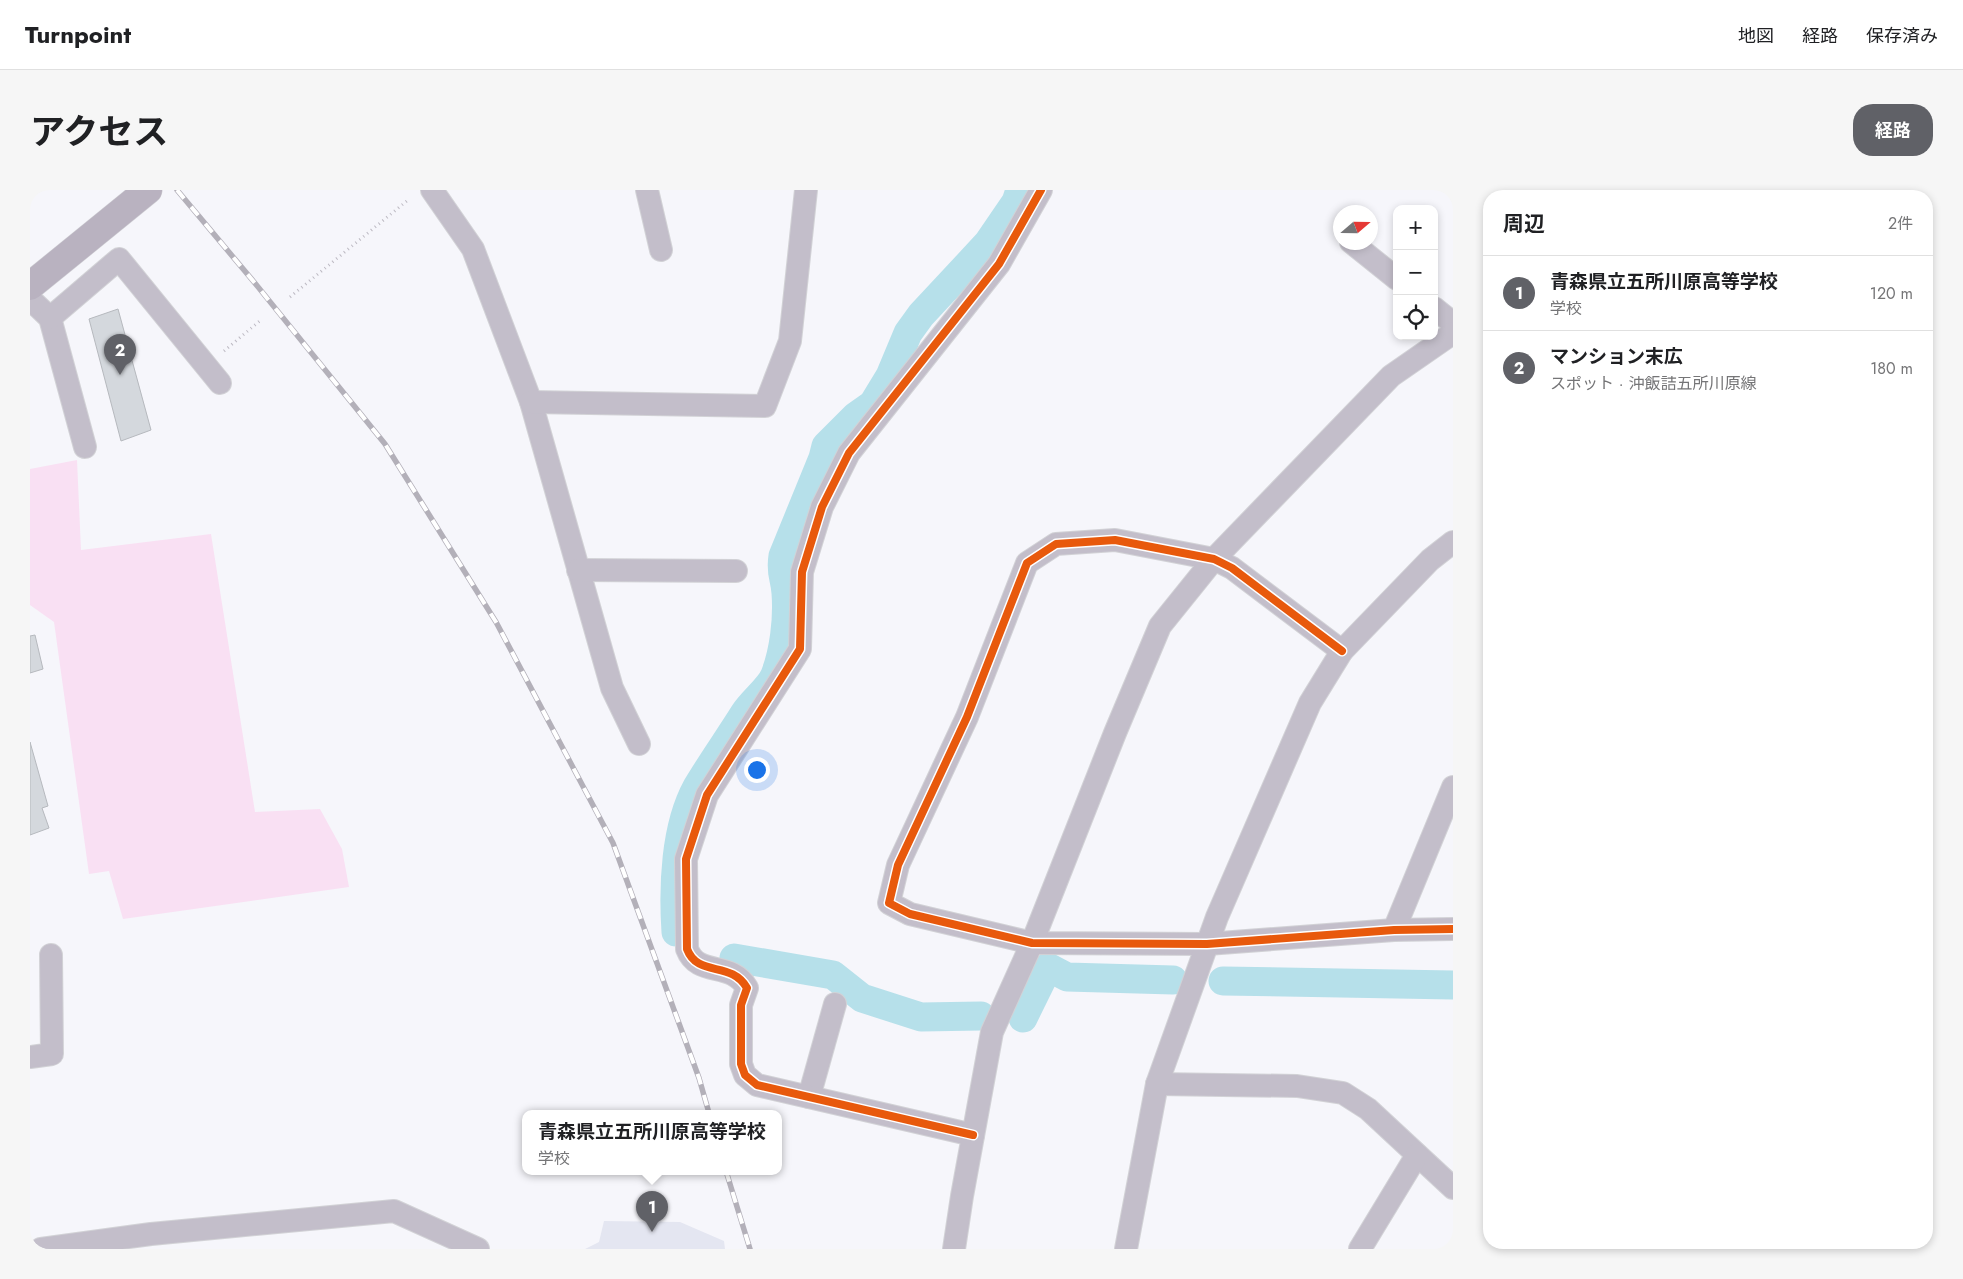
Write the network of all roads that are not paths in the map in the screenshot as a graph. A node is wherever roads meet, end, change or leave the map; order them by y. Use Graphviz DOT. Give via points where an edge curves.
graph roads {
  1 [pos="148,190"];
  2 [pos="647,190"];
  3 [pos="806,190"];
  4 [pos="1041,190"];
  5 [pos="422,193"];
  6 [pos="661,250"];
  7 [pos="1361,250"];
  8 [pos="1393,275"];
  9 [pos="30,286"];
  10 [pos="30,299"];
  11 [pos="1438,311"];
  12 [pos="50,318"];
  13 [pos="1453,323"];
  14 [pos="1453,333"];
  15 [pos="213,374"];
  16 [pos="531,402"];
  17 [pos="85,446"];
  18 [pos="1453,542"];
  19 [pos="1214,559"];
  20 [pos="578,570"];
  21 [pos="736,572"];
  22 [pos="1342,651"];
  23 [pos="639,744"];
  24 [pos="1453,787"];
  25 [pos="1453,929"];
  26 [pos="1394,930"];
  27 [pos="1032,943"];
  28 [pos="1207,944"];
  29 [pos="50,955"];
  30 [pos="835,1004"];
  31 [pos="30,1057"];
  32 [pos="1156,1084"];
  33 [pos="809,1097"];
  34 [pos="973,1135"];
  35 [pos="1418,1155"];
  36 [pos="1453,1188"];
  37 [pos="41,1249"];
  38 [pos="478,1249"];
  39 [pos="954,1249"];
  40 [pos="1126,1249"];
  41 [pos="1360,1249"];
  1 -- 9 [label="main road"];
  2 -- 6 [label="street"];
  3 -- 16 [label="street" via="790,341 765,406"];
  4 -- 33 [label="street" via="999,264 849,453 822,507 802,572 800,649 707,795 686,859 687,949 691,959 728,972 743,981 747,988 741,1005 741,1064 745,1075 757,1085"];
  5 -- 16 [label="street" via="473,249"];
  7 -- 8 [label="street"];
  10 -- 12 [label="street"];
  11 -- 13 [label="street"];
  12 -- 15 [label="street" via="119,259"];
  12 -- 17 [label="street"];
  14 -- 19 [label="street" via="1390,376"];
  16 -- 20 [label="street"];
  18 -- 22 [label="street" via="1430,560"];
  19 -- 22 [label="street" via="1232,568"];
  19 -- 27 [label="street" via="1160,626"];
  19 -- 27 [label="street" via="1115,540 1056,544 1028,563 967,717 898,865 889,903 910,914"];
  20 -- 21 [label="street"];
  20 -- 23 [label="street" via="612,688"];
  22 -- 28 [label="street" via="1310,703"];
  24 -- 26 [label="street"];
  25 -- 26 [label="street"];
  26 -- 28 [label="street"];
  27 -- 28 [label="street"];
  27 -- 34 [label="street" via="992,1032"];
  28 -- 32 [label="street"];
  29 -- 31 [label="street" via="52,1054"];
  30 -- 33 [label="street"];
  32 -- 35 [label="street" via="1296,1086 1343,1093 1368,1109"];
  32 -- 40 [label="street"];
  33 -- 34 [label="street"];
  34 -- 39 [label="street"];
  35 -- 36 [label="street"];
  35 -- 41 [label="street"];
  37 -- 38 [label="street" via="151,1234 394,1211"];
}
